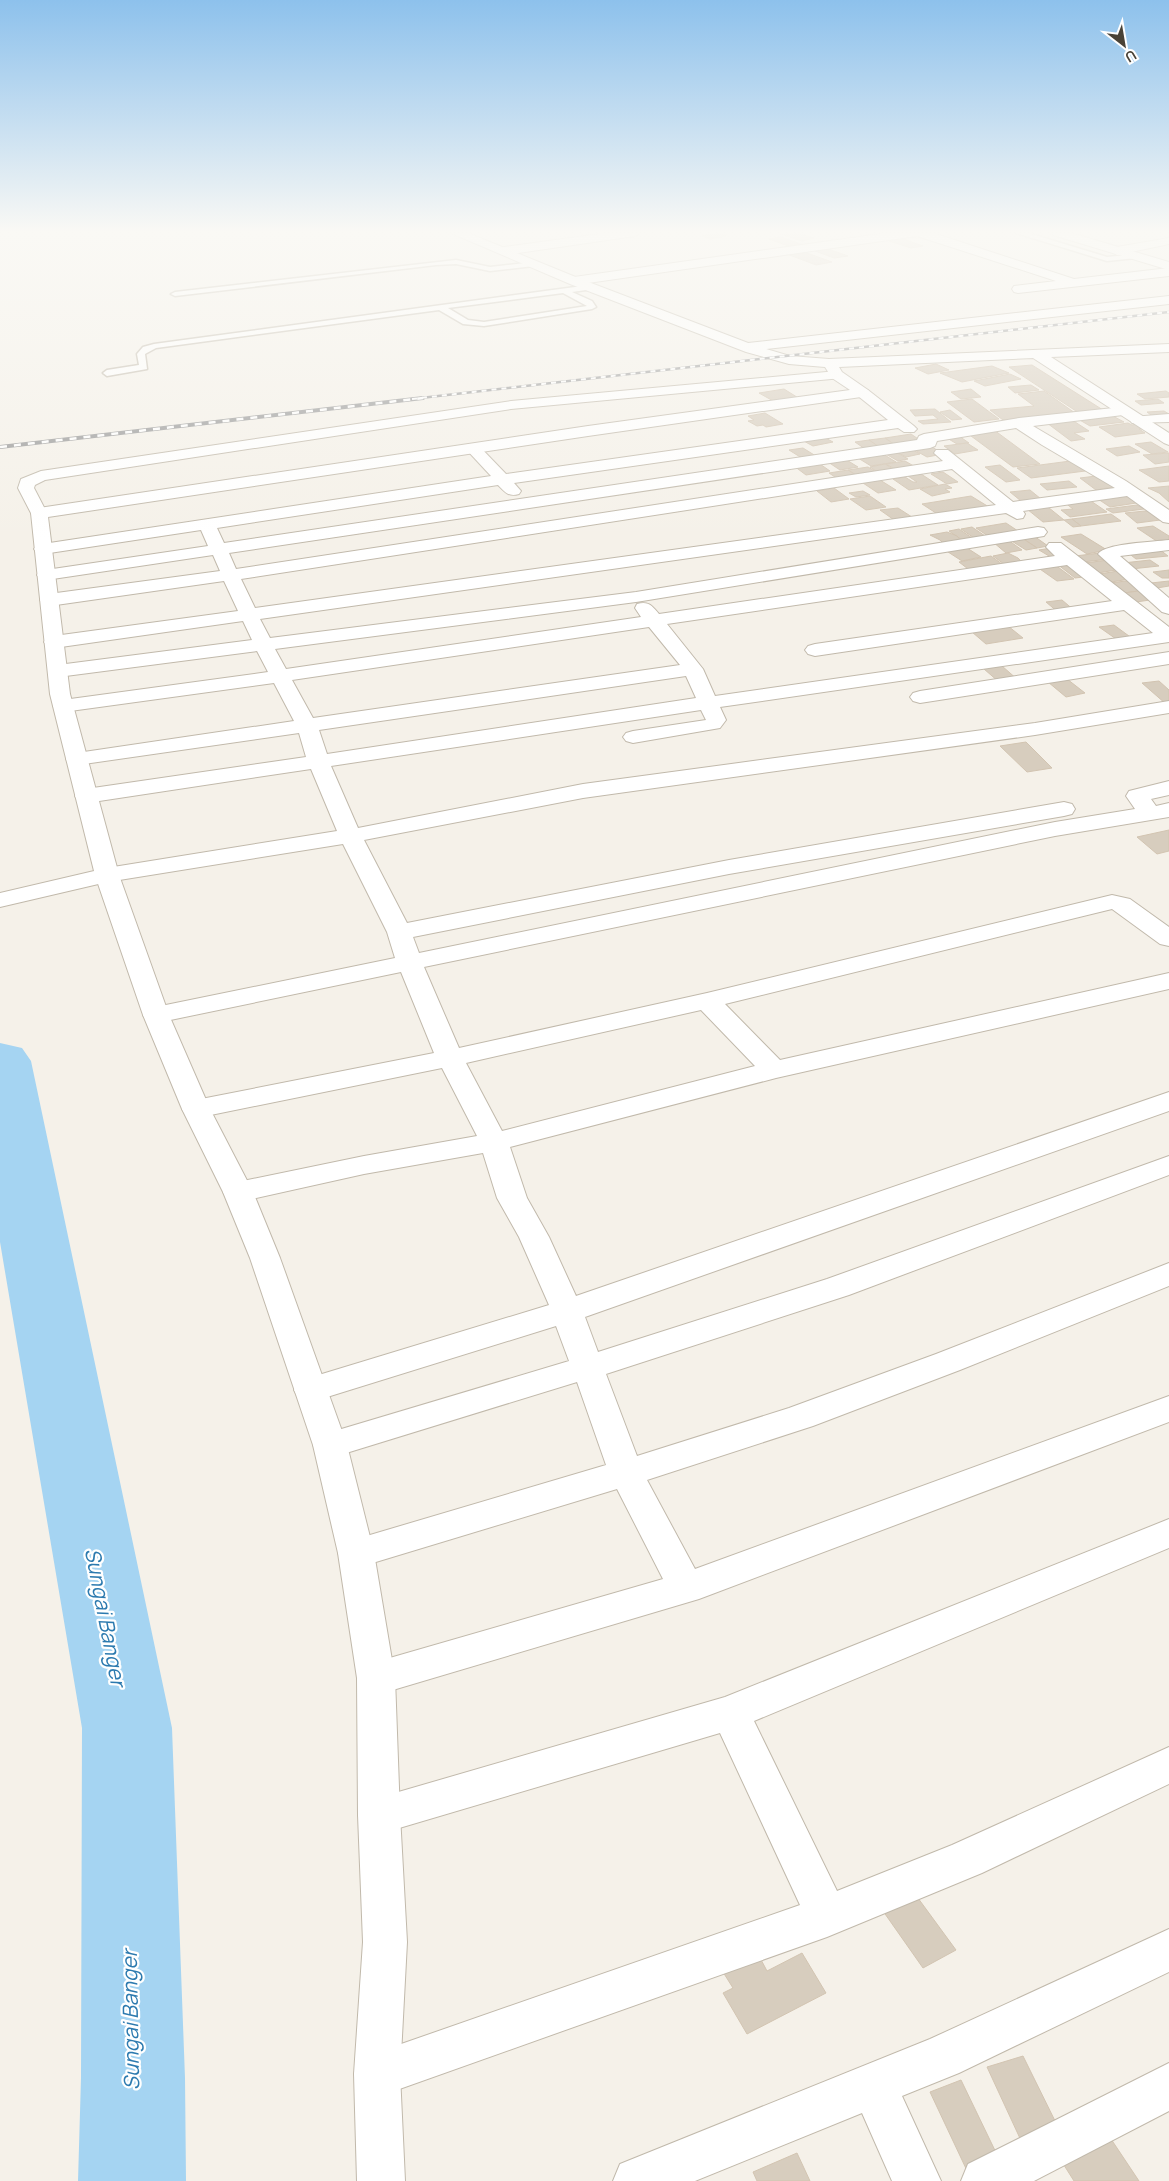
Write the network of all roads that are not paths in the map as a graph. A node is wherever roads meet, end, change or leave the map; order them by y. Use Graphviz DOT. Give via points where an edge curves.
graph roads {
  1 [pos="236,335"];
  2 [pos="716,335"];
  3 [pos="857,335"];
  4 [pos="748,347"];
  5 [pos="1169,348"];
  6 [pos="1036,354"];
  7 [pos="833,369"];
  8 [pos="107,373"];
  9 [pos="863,393"];
  10 [pos="1123,411"];
  11 [pos="1169,418"];
  12 [pos="1137,420"];
  13 [pos="901,423"];
  14 [pos="1019,423"];
  15 [pos="1169,440"];
  16 [pos="927,441"];
  17 [pos="473,448"];
  18 [pos="957,464"];
  19 [pos="504,480"];
  20 [pos="1130,491"];
  21 [pos="523,504"];
  22 [pos="1008,507"];
  23 [pos="39,513"];
  24 [pos="1169,518"];
  25 [pos="207,525"];
  26 [pos="1038,532"];
  27 [pos="1169,545"];
  28 [pos="43,549"];
  29 [pos="218,549"];
  30 [pos="1070,559"];
  31 [pos="229,574"];
  32 [pos="48,587"];
  33 [pos="636,597"];
  34 [pos="1128,604"];
  35 [pos="1169,608"];
  36 [pos="250,615"];
  37 [pos="653,620"];
  38 [pos="1169,636"];
  39 [pos="54,642"];
  40 [pos="263,644"];
  41 [pos="815,650"];
  42 [pos="1169,658"];
  43 [pos="693,669"];
  44 [pos="58,671"];
  45 [pos="281,676"];
  46 [pos="920,697"];
  47 [pos="710,702"];
  48 [pos="63,706"];
  49 [pos="1169,707"];
  50 [pos="307,726"];
  51 [pos="633,737"];
  52 [pos="77,759"];
  53 [pos="318,760"];
  54 [pos="1169,788"];
  55 [pos="86,796"];
  56 [pos="1152,806"];
  57 [pos="350,836"];
  58 [pos="97,877"];
  59 [pos="0,900"];
  60 [pos="399,932"];
  61 [pos="1169,939"];
  62 [pos="409,962"];
  63 [pos="1169,981"];
  64 [pos="707,1001"];
  65 [pos="156,1015"];
  66 [pos="450,1058"];
  67 [pos="774,1070"];
  68 [pos="1169,1101"];
  69 [pos="196,1109"];
  70 [pos="494,1142"];
  71 [pos="1169,1165"];
  72 [pos="238,1192"];
  73 [pos="1169,1274"];
  74 [pos="567,1311"];
  75 [pos="589,1367"];
  76 [pos="311,1390"];
  77 [pos="1169,1409"];
  78 [pos="330,1445"];
  79 [pos="626,1473"];
  80 [pos="1169,1533"];
  81 [pos="356,1553"];
  82 [pos="686,1588"];
  83 [pos="376,1678"];
  84 [pos="730,1713"];
  85 [pos="1169,1765"];
  86 [pos="379,1815"];
  87 [pos="827,1916"];
  88 [pos="1169,1950"];
  89 [pos="377,2074"];
  90 [pos="873,2085"];
  91 [pos="1169,2086"];
  92 [pos="381,2181"];
  93 [pos="637,2181"];
  94 [pos="917,2181"];
  95 [pos="985,2181"];
  1 -- 8 [label="lane" via="154,346 141,354 144,367"];
  2 -- 4 [label="street"];
  3 -- 4 [label="street"];
  4 -- 7 [label="street"];
  5 -- 6 [label="street"];
  6 -- 7 [label="street"];
  6 -- 10 [label="street"];
  7 -- 9 [label="street"];
  7 -- 23 [label="street" via="511,406 41,476 27,482 26,488"];
  9 -- 13 [label="street"];
  9 -- 17 [label="street"];
  10 -- 12 [label="street"];
  10 -- 14 [label="street"];
  11 -- 12 [label="street"];
  12 -- 15 [label="street"];
  13 -- 16 [label="street"];
  13 -- 19 [label="street"];
  14 -- 16 [label="street"];
  14 -- 20 [label="street"];
  16 -- 18 [label="street"];
  16 -- 21 [label="street"];
  17 -- 19 [label="street"];
  17 -- 23 [label="street"];
  18 -- 22 [label="street"];
  18 -- 31 [label="street"];
  19 -- 21 [label="street"];
  19 -- 25 [label="street"];
  20 -- 22 [label="street"];
  20 -- 24 [label="street"];
  21 -- 29 [label="street"];
  22 -- 26 [label="street"];
  22 -- 36 [label="street"];
  23 -- 28 [label="street"];
  25 -- 28 [label="street"];
  25 -- 29 [label="street"];
  26 -- 30 [label="street"];
  26 -- 33 [label="street"];
  27 -- 35 [label="street" via="1107,554"];
  28 -- 32 [label="street"];
  29 -- 31 [label="street"];
  29 -- 32 [label="street"];
  30 -- 34 [label="street"];
  30 -- 37 [label="street"];
  31 -- 32 [label="street"];
  31 -- 36 [label="street"];
  32 -- 39 [label="street"];
  33 -- 37 [label="street"];
  33 -- 40 [label="street"];
  34 -- 38 [label="street"];
  34 -- 41 [label="street"];
  36 -- 39 [label="street"];
  36 -- 40 [label="street"];
  37 -- 43 [label="street"];
  37 -- 45 [label="street"];
  38 -- 47 [label="street"];
  39 -- 44 [label="street"];
  40 -- 44 [label="street"];
  40 -- 45 [label="street"];
  42 -- 46 [label="street"];
  43 -- 47 [label="street"];
  43 -- 50 [label="street"];
  44 -- 48 [label="street"];
  45 -- 48 [label="street"];
  45 -- 50 [label="street"];
  47 -- 51 [label="street" via="716,720 713,724"];
  47 -- 53 [label="street"];
  48 -- 52 [label="street"];
  49 -- 57 [label="street" via="1035,729 583,791"];
  50 -- 52 [label="street"];
  50 -- 53 [label="street"];
  52 -- 55 [label="street"];
  53 -- 55 [label="street"];
  53 -- 57 [label="street"];
  54 -- 56 [label="street"];
  55 -- 58 [label="street"];
  56 -- 60 [label="street" via="729,867"];
  56 -- 62 [label="street" via="1055,829"];
  57 -- 58 [label="street"];
  57 -- 60 [label="street"];
  58 -- 59 [label="street"];
  58 -- 65 [label="street" via="136,961"];
  60 -- 62 [label="street"];
  61 -- 64 [label="street" via="1122,904 1112,902"];
  62 -- 65 [label="street"];
  62 -- 66 [label="street"];
  63 -- 67 [label="street"];
  64 -- 66 [label="street"];
  64 -- 67 [label="street"];
  65 -- 69 [label="street"];
  66 -- 69 [label="street"];
  66 -- 70 [label="street"];
  67 -- 70 [label="street"];
  68 -- 74 [label="street"];
  69 -- 72 [label="street"];
  70 -- 72 [label="street"];
  70 -- 74 [label="street" via="512,1198 534,1237"];
  71 -- 75 [label="street" via="838,1287"];
  72 -- 76 [label="street" via="265,1258"];
  73 -- 79 [label="street" via="801,1417"];
  74 -- 75 [label="street"];
  74 -- 76 [label="street"];
  75 -- 78 [label="street"];
  75 -- 79 [label="street"];
  76 -- 78 [label="street"];
  77 -- 82 [label="street"];
  78 -- 81 [label="street"];
  79 -- 81 [label="street"];
  79 -- 82 [label="street"];
  80 -- 84 [label="street"];
  81 -- 83 [label="street"];
  82 -- 83 [label="street"];
  83 -- 86 [label="street"];
  84 -- 86 [label="street"];
  84 -- 87 [label="street"];
  85 -- 87 [label="street" via="967,1859"];
  86 -- 89 [label="street" via="385,1942"];
  87 -- 89 [label="street"];
  88 -- 90 [label="street" via="943,2057"];
  89 -- 92 [label="street"];
  90 -- 93 [label="street"];
  90 -- 94 [label="street"];
  91 -- 95 [label="street"];
}
